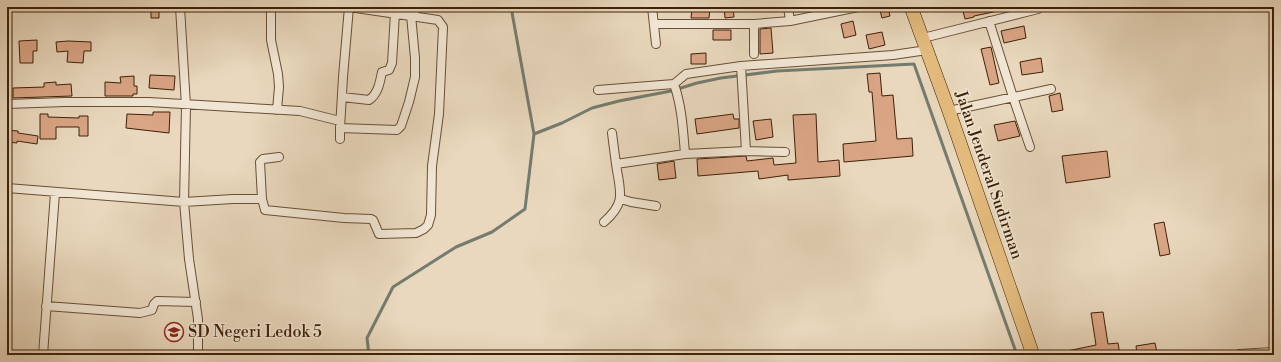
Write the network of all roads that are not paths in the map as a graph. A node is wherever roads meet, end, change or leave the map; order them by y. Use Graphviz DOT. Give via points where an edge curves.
graph roads {
  1 [pos="180,7"];
  2 [pos="272,7"];
  3 [pos="349,7"];
  4 [pos="414,7"];
  5 [pos="652,7"];
  6 [pos="788,7"];
  7 [pos="858,7"];
  8 [pos="911,7"];
  9 [pos="1038,9"];
  10 [pos="395,13"];
  11 [pos="413,16"];
  12 [pos="790,21"];
  13 [pos="989,21"];
  14 [pos="654,24"];
  15 [pos="754,24"];
  16 [pos="656,44"];
  17 [pos="925,44"];
  18 [pos="754,54"];
  19 [pos="741,69"];
  20 [pos="675,86"];
  21 [pos="1051,89"];
  22 [pos="598,90"];
  23 [pos="342,97"];
  24 [pos="1012,97"];
  25 [pos="7,104"];
  26 [pos="186,106"];
  27 [pos="277,110"];
  28 [pos="949,111"];
  29 [pos="340,124"];
  30 [pos="612,133"];
  31 [pos="340,139"];
  32 [pos="1030,147"];
  33 [pos="746,151"];
  34 [pos="785,152"];
  35 [pos="685,154"];
  36 [pos="279,157"];
  37 [pos="616,164"];
  38 [pos="7,188"];
  39 [pos="55,193"];
  40 [pos="262,199"];
  41 [pos="621,199"];
  42 [pos="184,202"];
  43 [pos="656,206"];
  44 [pos="604,222"];
  45 [pos="196,302"];
  46 [pos="46,306"];
  47 [pos="1274,352"];
  48 [pos="1239,354"];
  49 [pos="43,355"];
  50 [pos="198,355"];
  51 [pos="1033,355"];
  1 -- 26 [label="street"];
  2 -- 27 [label="street" via="271,40 279,87"];
  3 -- 10 [label="street"];
  3 -- 23 [label="street"];
  4 -- 11 [label="street"];
  5 -- 14 [label="street"];
  6 -- 12 [label="street"];
  7 -- 12 [label="street"];
  8 -- 17 [label="main road, Jalan Jenderal Sudirman"];
  9 -- 13 [label="street"];
  10 -- 11 [label="street"];
  10 -- 23 [label="street" via="392,63 389,70 382,72 379,88 369,100"];
  11 -- 29 [label="street" via="415,77 402,126 397,130"];
  11 -- 40 [label="street" via="438,20 443,27 439,114 428,225 416,233 379,234 371,219 266,210"];
  12 -- 15 [label="street"];
  13 -- 17 [label="street"];
  13 -- 24 [label="street"];
  14 -- 15 [label="street"];
  14 -- 16 [label="street"];
  15 -- 18 [label="street"];
  17 -- 19 [label="street" via="893,55"];
  17 -- 28 [label="main road, Jalan Jenderal Sudirman"];
  19 -- 20 [label="street" via="686,74"];
  19 -- 33 [label="street"];
  20 -- 22 [label="street"];
  20 -- 35 [label="street" via="679,99"];
  21 -- 24 [label="street"];
  23 -- 29 [label="street"];
  24 -- 28 [label="street"];
  24 -- 32 [label="street"];
  25 -- 26 [label="street" via="141,102"];
  26 -- 27 [label="street"];
  26 -- 42 [label="street"];
  27 -- 29 [label="street" via="300,111"];
  28 -- 51 [label="main road, Jalan Jenderal Sudirman"];
  29 -- 31 [label="street"];
  30 -- 37 [label="street"];
  33 -- 34 [label="street"];
  33 -- 35 [label="street"];
  35 -- 37 [label="street"];
  36 -- 40 [label="street" via="263,159 260,162"];
  37 -- 41 [label="street"];
  38 -- 39 [label="street"];
  39 -- 42 [label="street"];
  39 -- 46 [label="street"];
  40 -- 42 [label="street"];
  41 -- 43 [label="street"];
  41 -- 44 [label="street" via="614,214"];
  42 -- 45 [label="street"];
  45 -- 46 [label="street" via="157,301 152,310 140,313"];
  45 -- 50 [label="street"];
  46 -- 49 [label="street"];
  47 -- 48 [label="street"];
}
